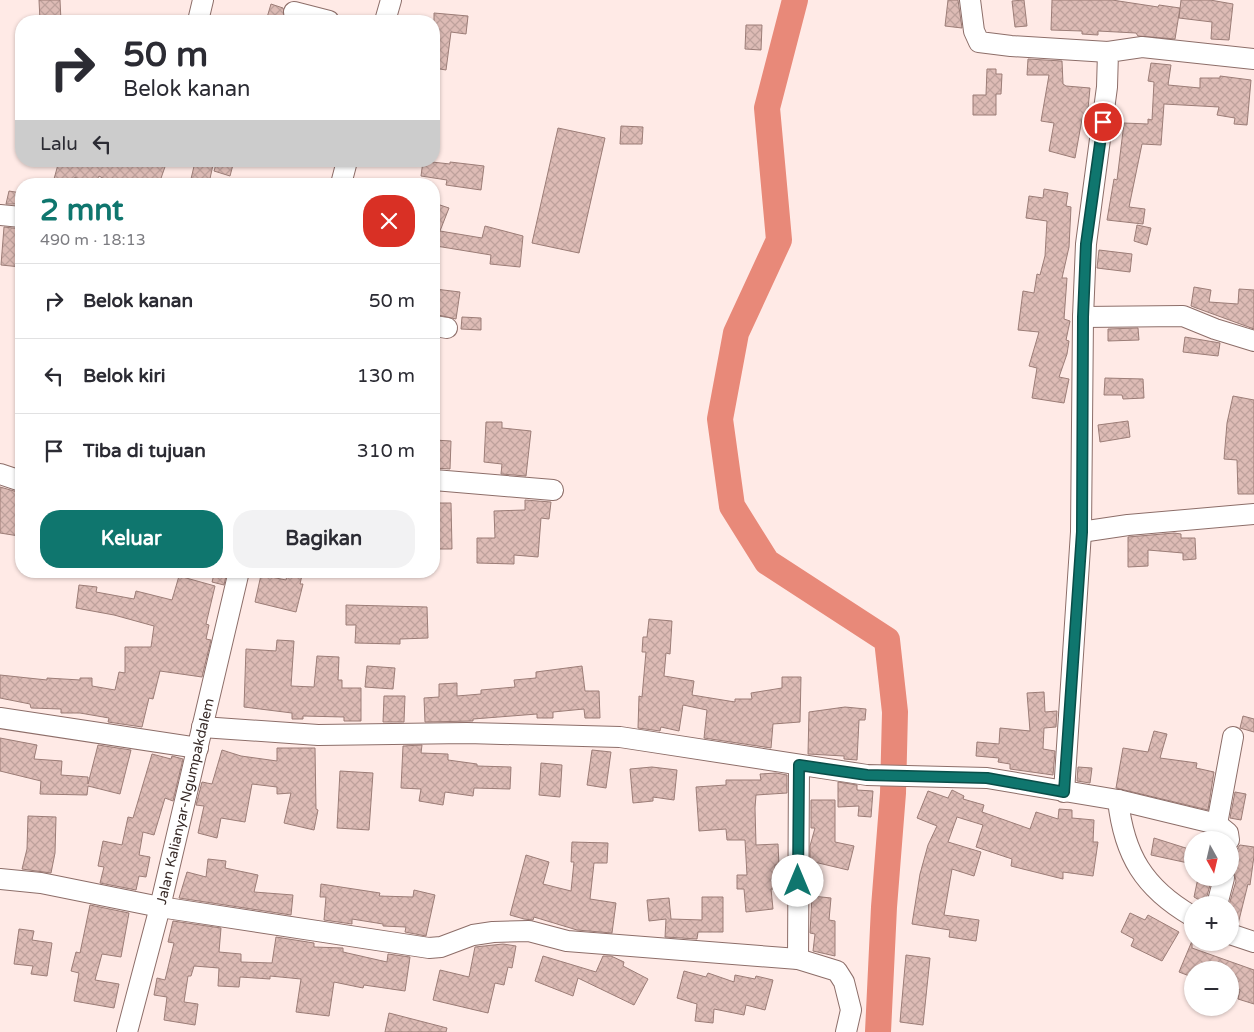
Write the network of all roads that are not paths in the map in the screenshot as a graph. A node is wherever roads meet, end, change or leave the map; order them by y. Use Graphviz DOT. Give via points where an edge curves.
graph roads {
  1 [pos="203,0"];
  2 [pos="391,0"];
  3 [pos="970,0"];
  4 [pos="294,12"];
  5 [pos="199,15"];
  6 [pos="306,15"];
  7 [pos="387,15"];
  8 [pos="1108,52"];
  9 [pos="1254,59"];
  10 [pos="0,215"];
  11 [pos="15,216"];
  12 [pos="1083,317"];
  13 [pos="1254,341"];
  14 [pos="0,474"];
  15 [pos="15,479"];
  16 [pos="440,481"];
  17 [pos="553,490"];
  18 [pos="1254,514"];
  19 [pos="1082,532"];
  20 [pos="237,578"];
  21 [pos="0,718"];
  22 [pos="202,727"];
  23 [pos="1232,738"];
  24 [pos="198,748"];
  25 [pos="799,765"];
  26 [pos="1064,792"];
  27 [pos="1118,800"];
  28 [pos="1220,831"];
  29 [pos="1223,831"];
  30 [pos="0,879"];
  31 [pos="160,907"];
  32 [pos="1184,910"];
  33 [pos="1239,937"];
  34 [pos="1254,942"];
  35 [pos="798,959"];
  36 [pos="127,1032"];
  37 [pos="846,1032"];
  1 -- 5 [label="street"];
  2 -- 7 [label="street"];
  3 -- 8 [label="street" via="974,32 979,42"];
  4 -- 6 [label="street"];
  8 -- 9 [label="street" via="1142,47"];
  8 -- 12 [label="street" via="1107,88 1086,244"];
  10 -- 11 [label="street"];
  12 -- 13 [label="street" via="1183,316"];
  12 -- 19 [label="street"];
  14 -- 15 [label="street"];
  16 -- 17 [label="street"];
  18 -- 19 [label="street" via="1128,524"];
  19 -- 26 [label="street"];
  20 -- 22 [label="street, Jalan Kalianyar-Ngumpakdalem"];
  21 -- 24 [label="street"];
  22 -- 24 [label="street, Jalan Kalianyar-Ngumpakdalem"];
  22 -- 25 [label="street" via="318,735 467,733 620,737"];
  23 -- 29 [label="street"];
  24 -- 31 [label="street, Jalan Kalianyar-Ngumpakdalem"];
  25 -- 26 [label="street" via="867,775 987,778"];
  25 -- 35 [label="street"];
  26 -- 27 [label="street"];
  27 -- 28 [label="street"];
  27 -- 32 [label="street" via="1124,838 1138,870 1158,891"];
  30 -- 31 [label="street" via="41,883"];
  31 -- 35 [label="street" via="429,948 473,935 529,931 567,941"];
  31 -- 36 [label="street, Jalan Kalianyar-Ngumpakdalem"];
  33 -- 34 [label="street"];
  35 -- 37 [label="street" via="837,971 844,982 851,1010"];
}
